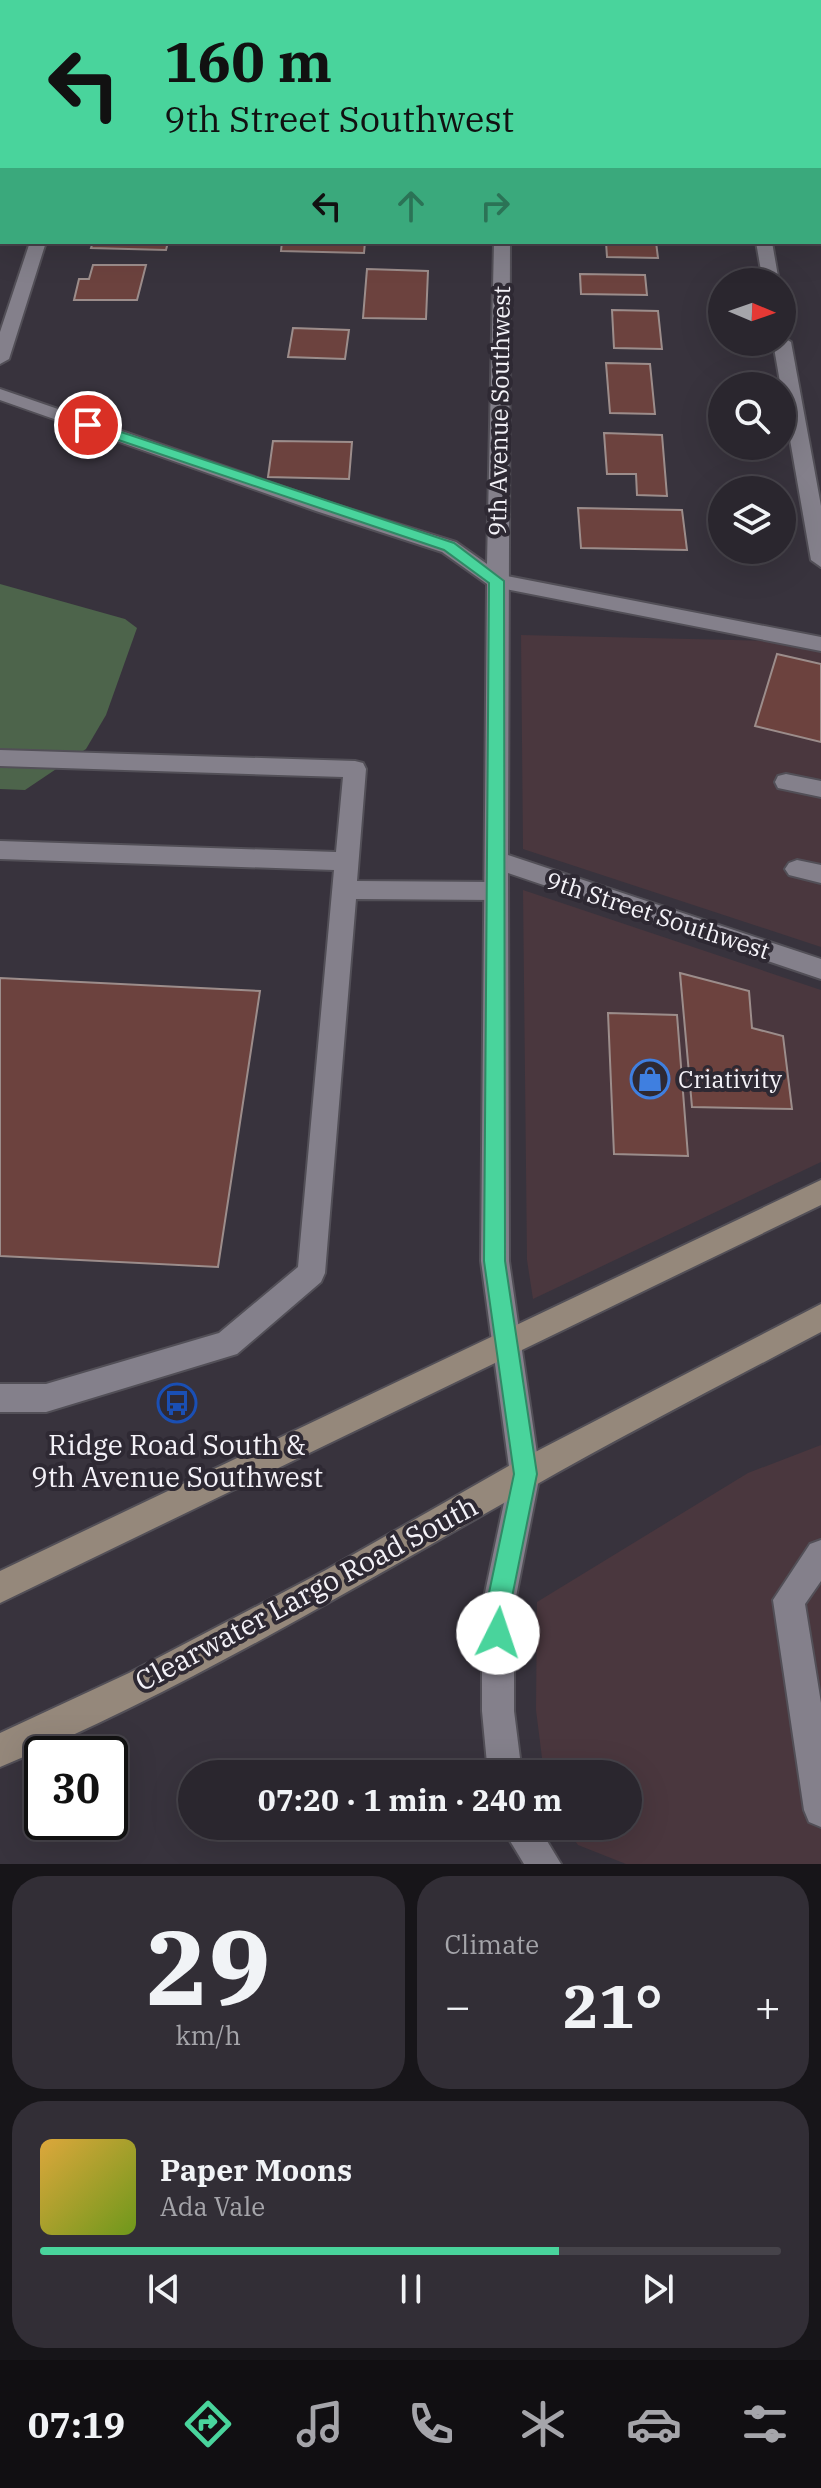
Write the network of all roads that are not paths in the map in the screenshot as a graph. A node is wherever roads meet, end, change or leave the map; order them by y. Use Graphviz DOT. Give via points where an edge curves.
graph roads {
  1 [pos="37,244"];
  2 [pos="502,244"];
  3 [pos="764,244"];
  4 [pos="769,268"];
  5 [pos="785,356"];
  6 [pos="0,359"];
  7 [pos="0,394"];
  8 [pos="821,560"];
  9 [pos="497,581"];
  10 [pos="821,644"];
  11 [pos="0,758"];
  12 [pos="786,782"];
  13 [pos="821,789"];
  14 [pos="0,850"];
  15 [pos="496,860"];
  16 [pos="347,861"];
  17 [pos="797,869"];
  18 [pos="821,874"];
  19 [pos="345,890"];
  20 [pos="495,891"];
  21 [pos="821,969"];
  22 [pos="821,1192"];
  23 [pos="821,1317"];
  24 [pos="507,1344"];
  25 [pos="0,1398"];
  26 [pos="525,1474"];
  27 [pos="821,1555"];
  28 [pos="0,1587"];
  29 [pos="0,1750"];
  30 [pos="503,1760"];
  31 [pos="821,1810"];
  32 [pos="528,1840"];
  33 [pos="544,1864"];
  1 -- 6 [label="street"];
  2 -- 9 [label="street, 9th Avenue Southwest"];
  3 -- 4 [label="street"];
  5 -- 8 [label="street"];
  7 -- 9 [label="street" via="449,547"];
  9 -- 10 [label="street"];
  9 -- 15 [label="street, 9th Avenue Southwest"];
  11 -- 16 [label="street" via="355,769"];
  12 -- 13 [label="street"];
  14 -- 16 [label="street"];
  15 -- 20 [label="street, 9th Avenue Southwest"];
  15 -- 21 [label="street, 9th Street Southwest"];
  16 -- 19 [label="street"];
  17 -- 18 [label="street"];
  19 -- 20 [label="street"];
  19 -- 25 [label="street" via="311,1273 227,1344 46,1398"];
  20 -- 24 [label="street, 9th Avenue Southwest" via="495,1261"];
  22 -- 24 [label="main road"];
  23 -- 26 [label="main road, Clearwater Largo Road South"];
  24 -- 26 [label="street, 9th Avenue Southwest"];
  24 -- 28 [label="main road"];
  26 -- 29 [label="main road, Clearwater Largo Road South" via="309,1596"];
  26 -- 30 [label="street, 9th Avenue Southwest" via="498,1607"];
  27 -- 31 [label="street" via="789,1600"];
  32 -- 33 [label="street"];
}
